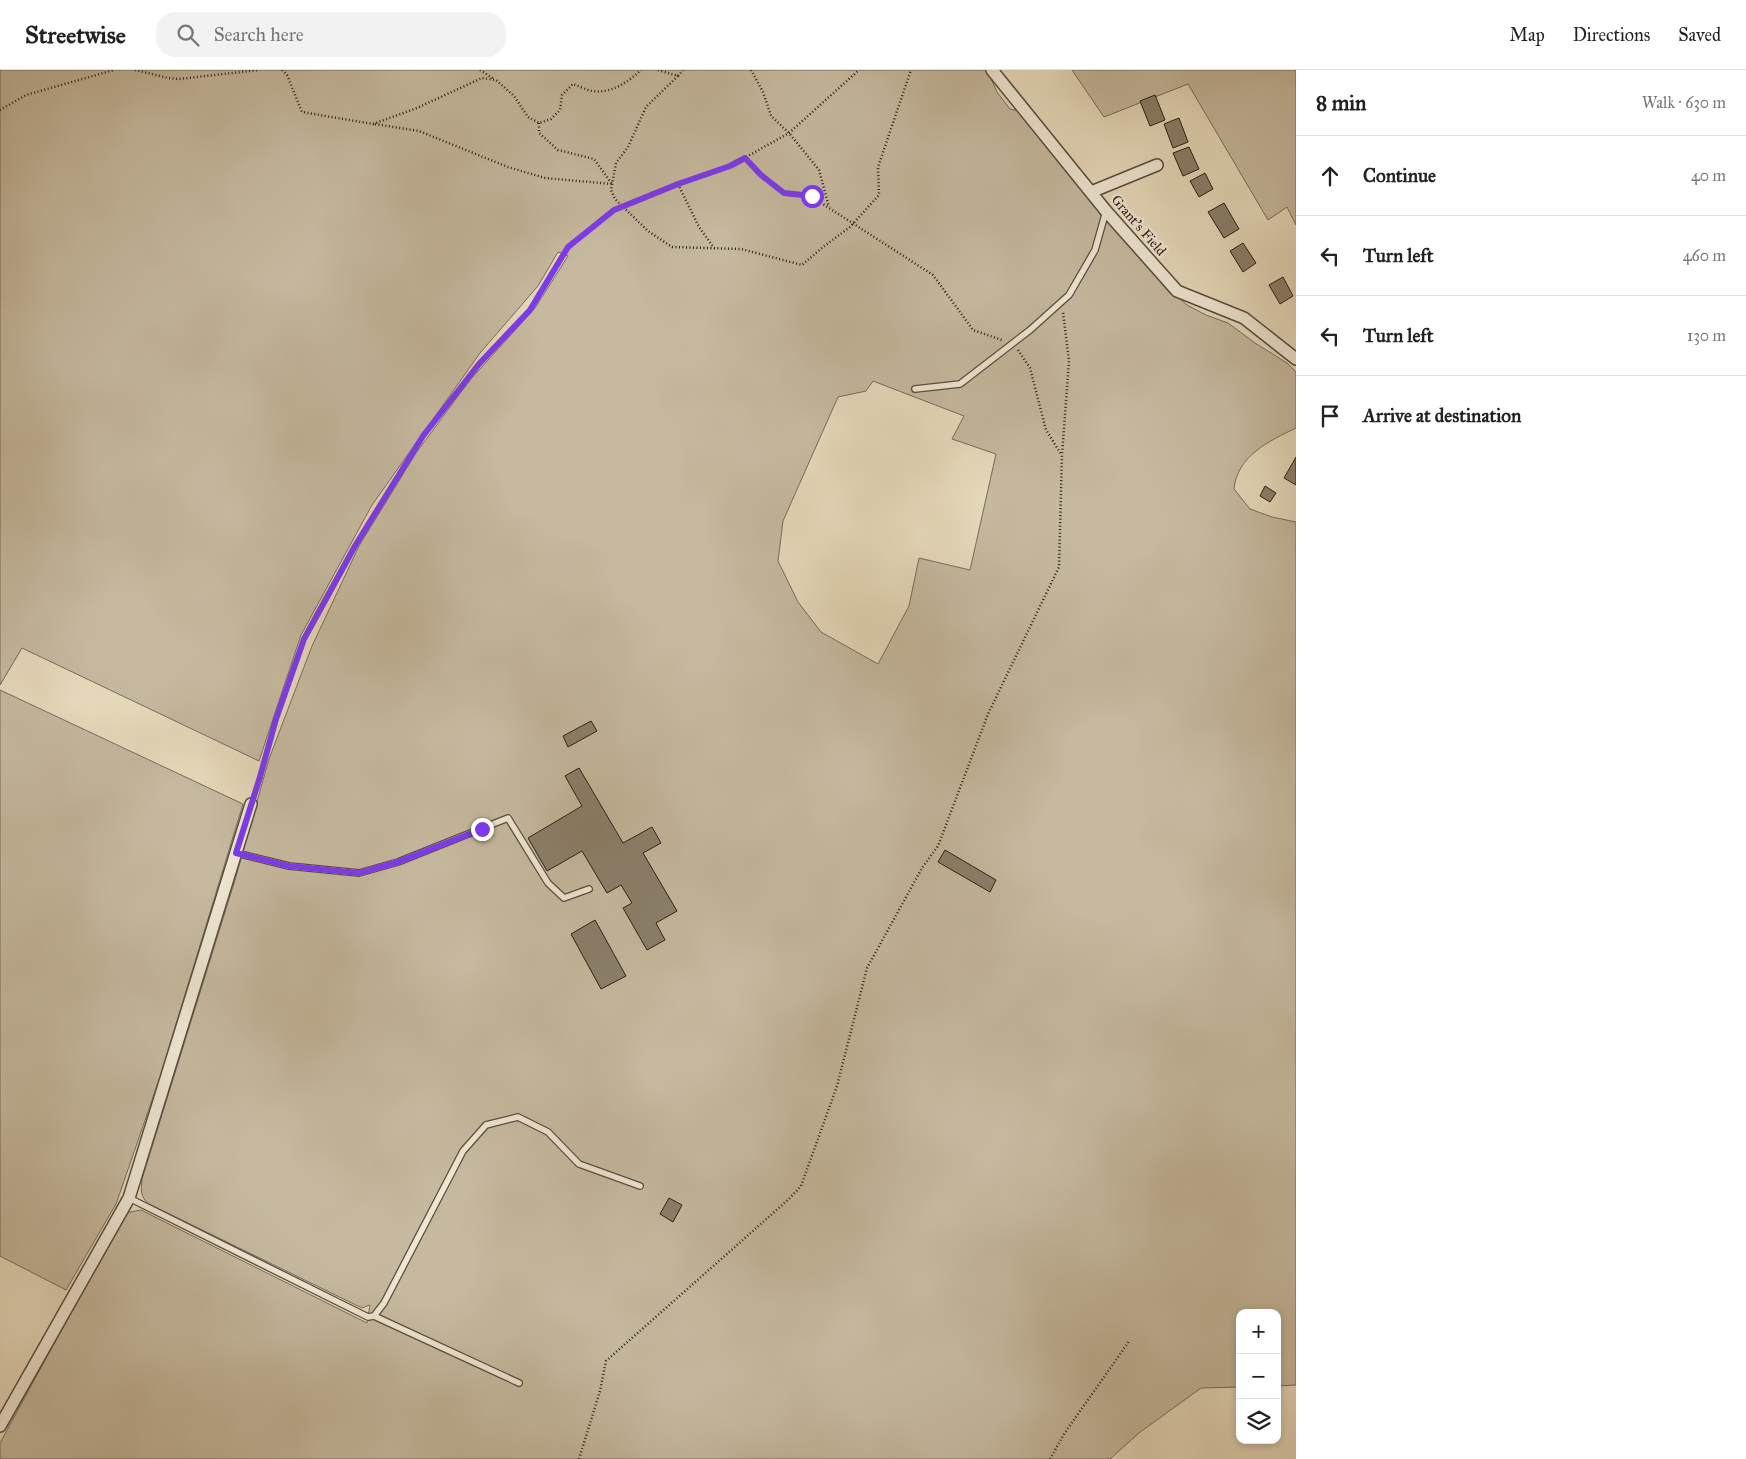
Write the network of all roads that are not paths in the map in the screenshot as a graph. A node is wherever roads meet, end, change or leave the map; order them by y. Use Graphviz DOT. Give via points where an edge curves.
graph roads {
  1 [pos="992,70"];
  2 [pos="1157,165"];
  3 [pos="1091,192"];
  4 [pos="1106,211"];
  5 [pos="1296,359"];
  6 [pos="915,390"];
  7 [pos="251,804"];
  8 [pos="236,853"];
  9 [pos="589,888"];
  10 [pos="640,1186"];
  11 [pos="129,1198"];
  12 [pos="374,1316"];
  13 [pos="520,1384"];
  14 [pos="0,1426"];
  1 -- 3 [label="street, Grant's Field"];
  2 -- 3 [label="street"];
  3 -- 4 [label="street, Grant's Field"];
  4 -- 5 [label="street, Grant's Field" via="1178,291 1244,318"];
  4 -- 6 [label="lane" via="1095,250 1069,295 960,384"];
  7 -- 8 [label="street"];
  8 -- 9 [label="lane" via="289,866 359,873 398,862 508,818 548,883 564,898"];
  8 -- 11 [label="street"];
  10 -- 12 [label="lane" via="579,1164 548,1132 518,1117 486,1125 463,1151 384,1303"];
  11 -- 12 [label="lane" via="368,1317"];
  11 -- 14 [label="street"];
  12 -- 13 [label="lane"];
}
